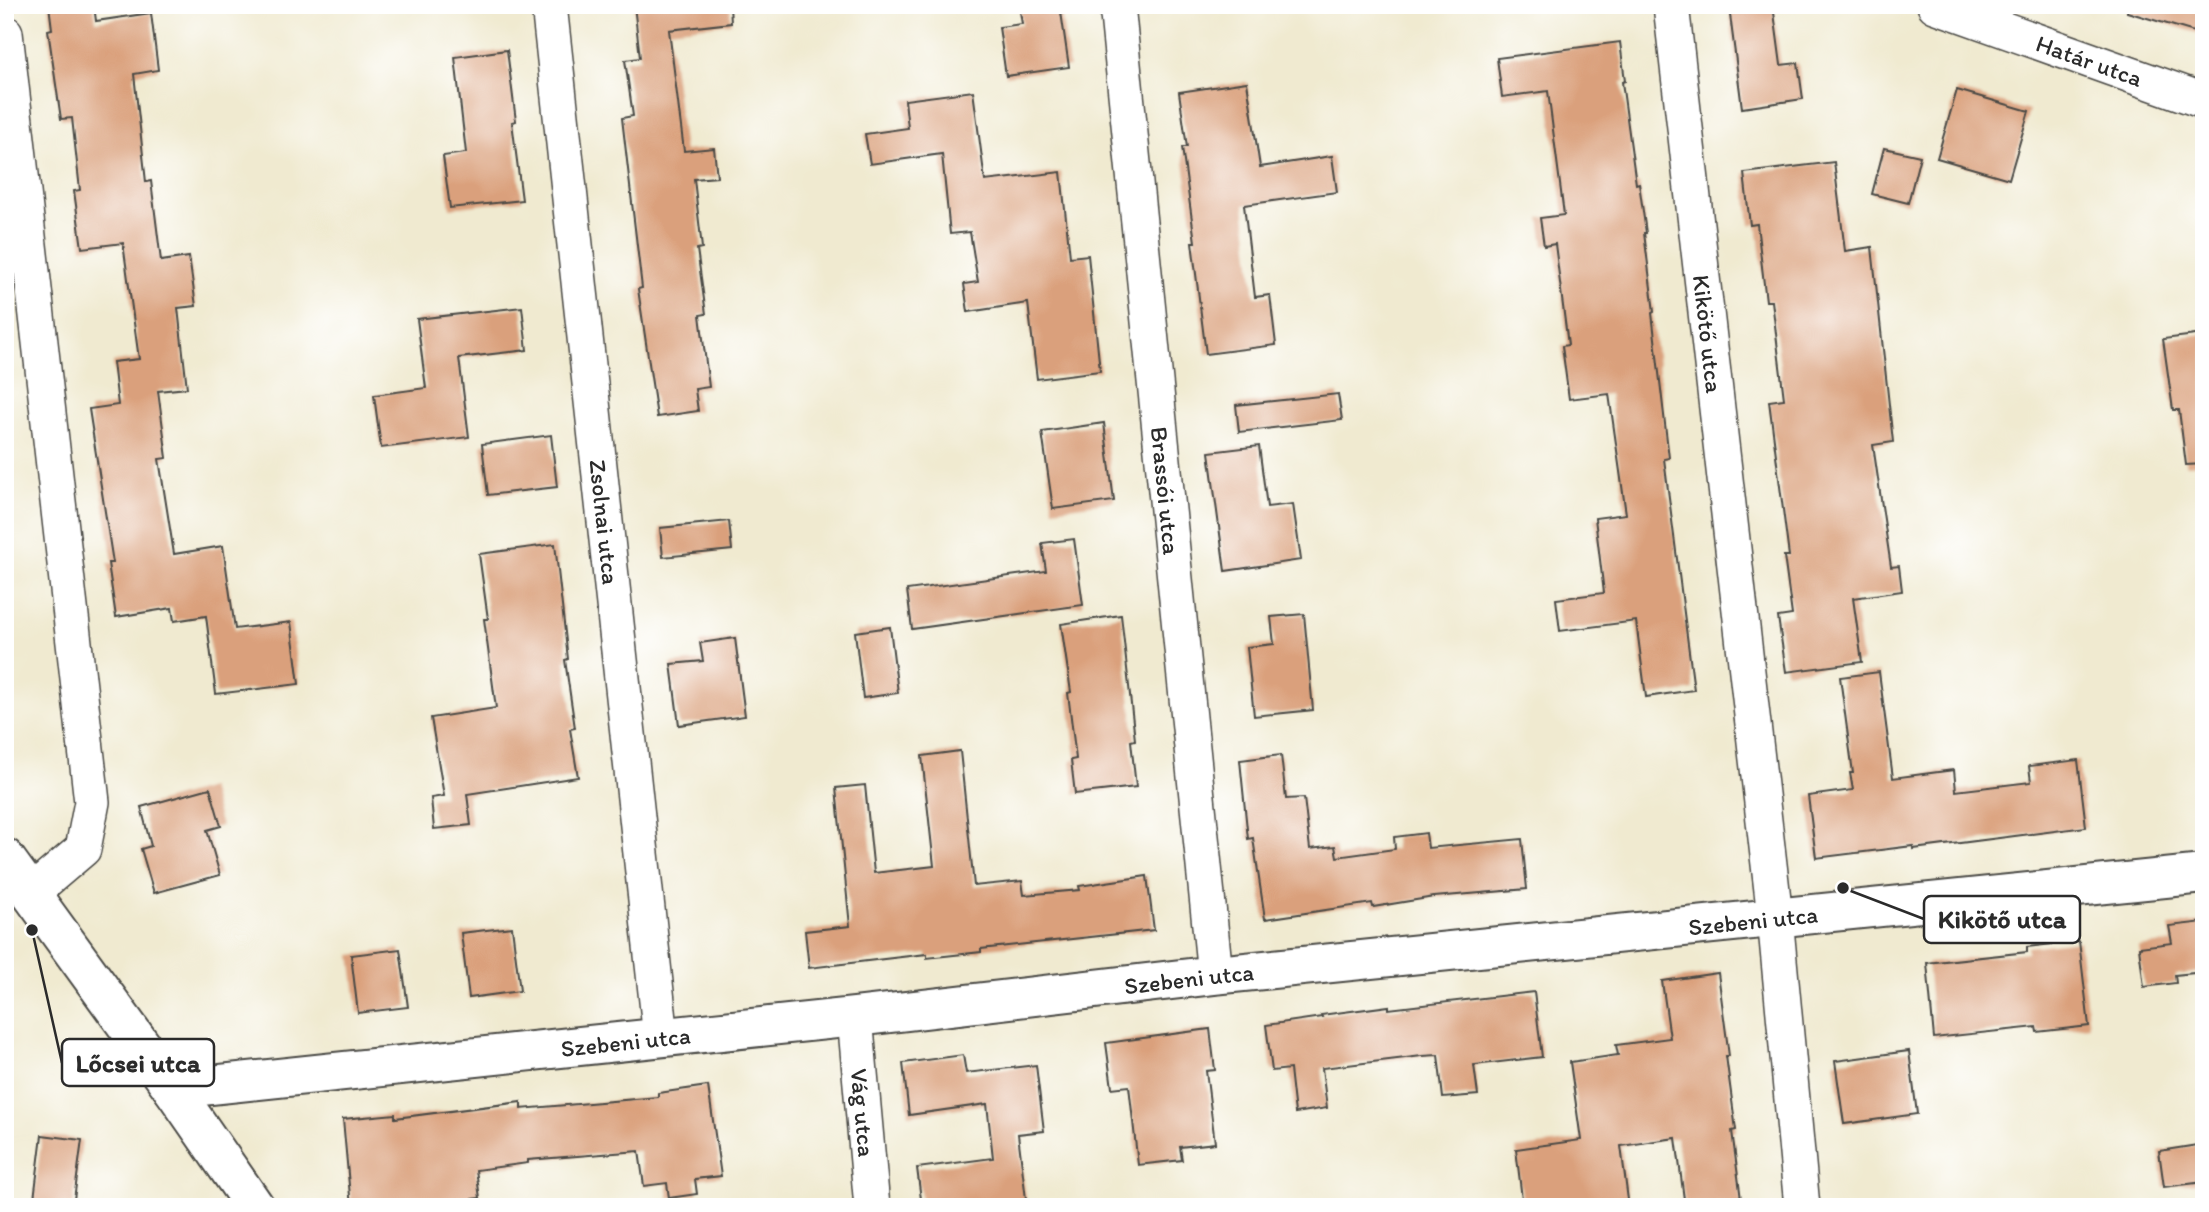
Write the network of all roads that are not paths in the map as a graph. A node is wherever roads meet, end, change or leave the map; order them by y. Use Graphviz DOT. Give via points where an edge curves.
graph roads {
  1 [pos="549,5"];
  2 [pos="1117,5"];
  3 [pos="1671,5"];
  4 [pos="1935,5"];
  5 [pos="5,33"];
  6 [pos="2204,101"];
  7 [pos="5,858"];
  8 [pos="2204,874"];
  9 [pos="30,894"];
  10 [pos="1774,917"];
  11 [pos="1215,975"];
  12 [pos="855,1017"];
  13 [pos="661,1038"];
  14 [pos="173,1089"];
  15 [pos="255,1207"];
  16 [pos="872,1207"];
  17 [pos="1802,1207"];
  1 -- 13 [label="street, Zsolnai utca"];
  2 -- 11 [label="street, Brassói utca"];
  3 -- 10 [label="street, Kikötő utca"];
  4 -- 6 [label="street, Határ utca"];
  5 -- 9 [label="street" via="92,802 83,849"];
  7 -- 9 [label="street"];
  8 -- 10 [label="street, Szebeni utca"];
  9 -- 14 [label="street"];
  10 -- 11 [label="street, Szebeni utca"];
  10 -- 17 [label="street, Kikötő utca"];
  11 -- 12 [label="street, Szebeni utca"];
  12 -- 13 [label="street, Szebeni utca"];
  12 -- 16 [label="street, Vág utca"];
  13 -- 14 [label="street, Szebeni utca"];
  14 -- 15 [label="street"];
}
